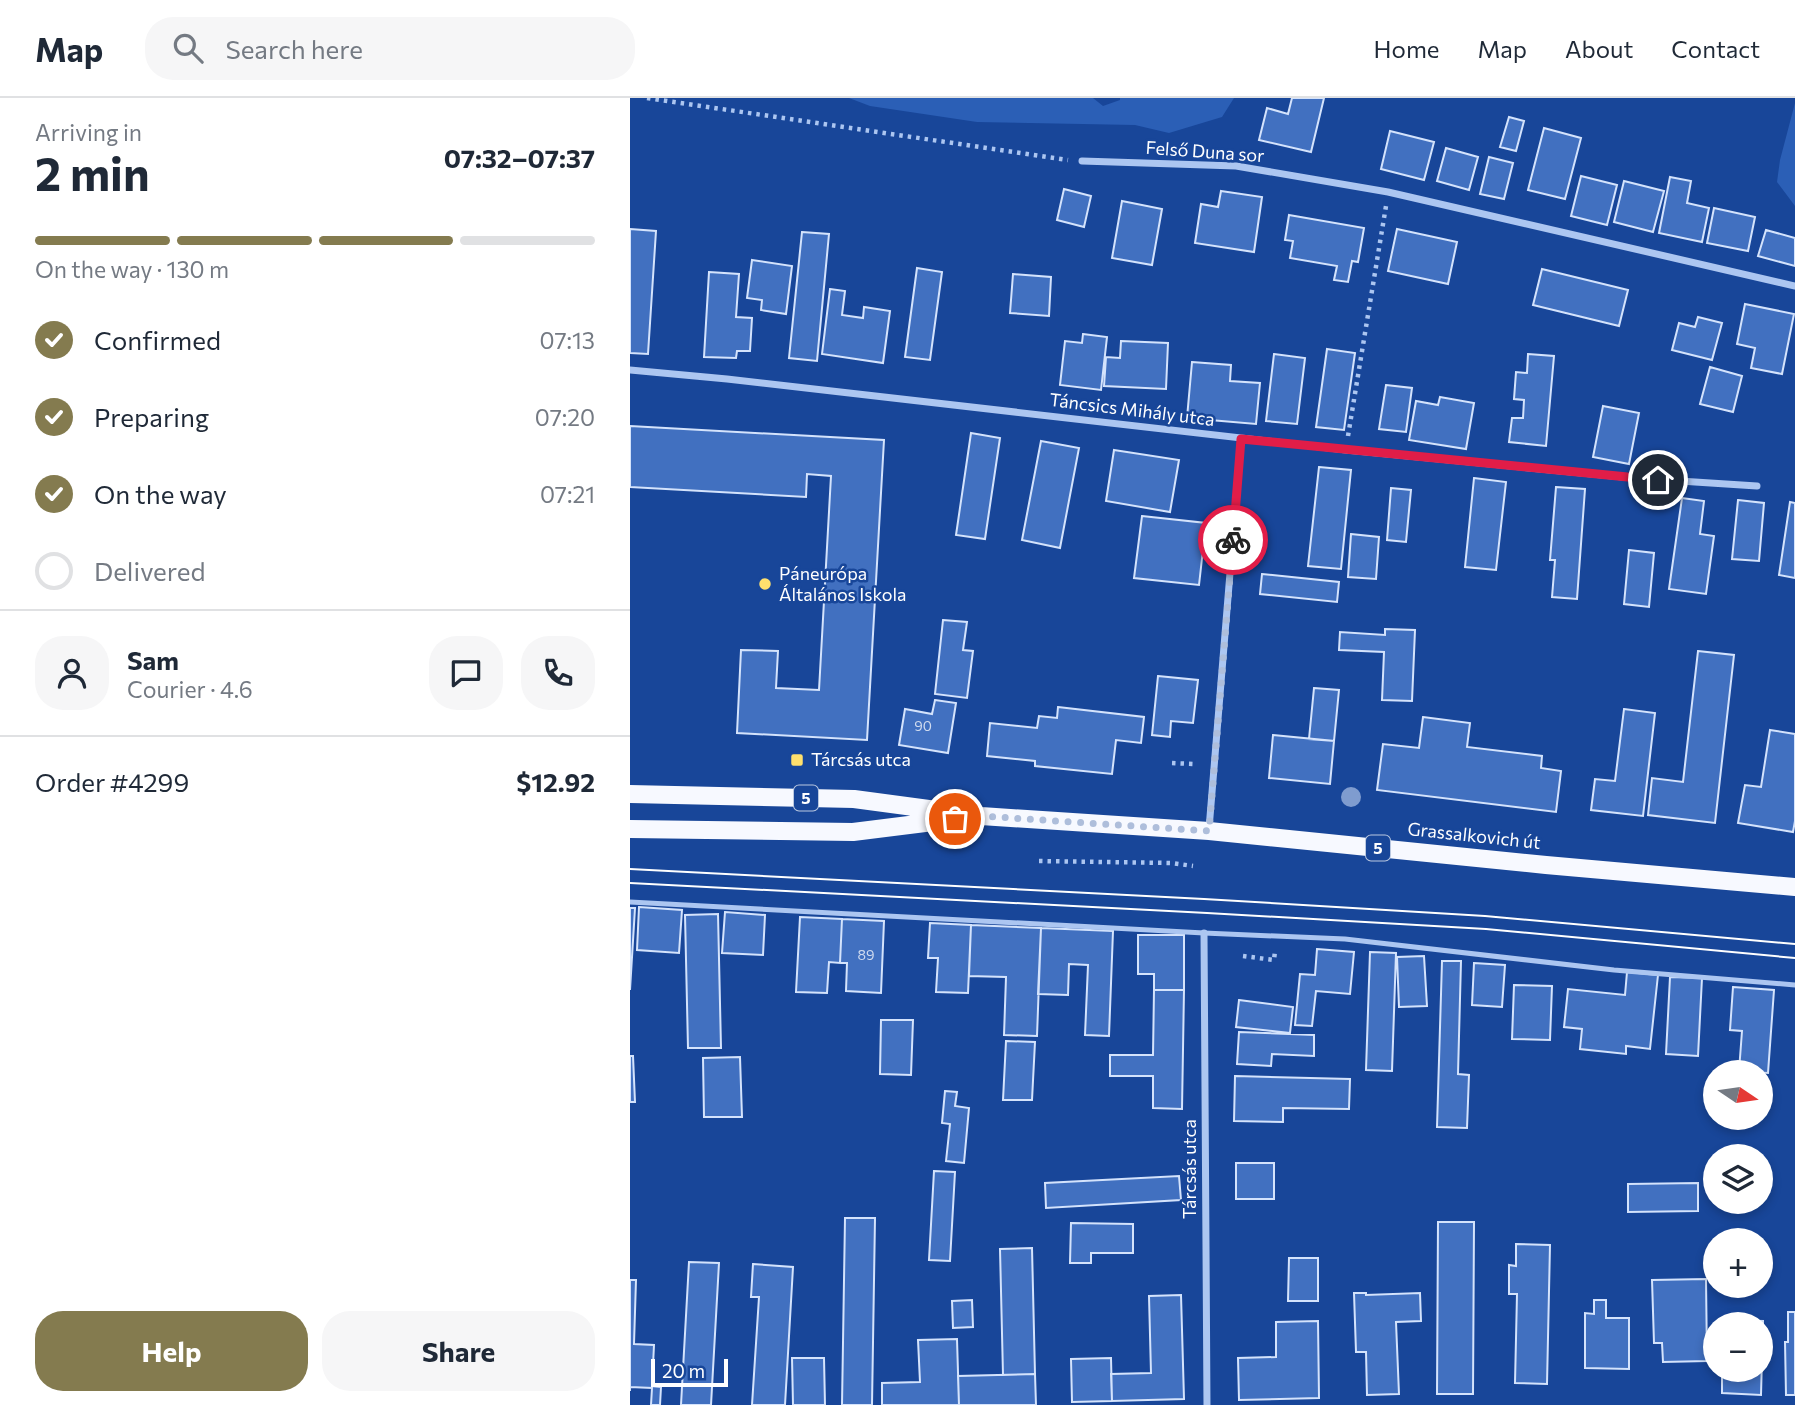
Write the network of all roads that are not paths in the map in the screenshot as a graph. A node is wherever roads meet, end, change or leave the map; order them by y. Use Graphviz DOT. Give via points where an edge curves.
graph roads {
  1 [pos="1082,161"];
  2 [pos="1795,286"];
  3 [pos="630,370"];
  4 [pos="1241,439"];
  5 [pos="1757,486"];
  6 [pos="630,794"];
  7 [pos="981,816"];
  8 [pos="630,829"];
  9 [pos="1209,831"];
  10 [pos="1795,887"];
  11 [pos="630,902"];
  12 [pos="1204,933"];
  13 [pos="1795,985"];
  14 [pos="1207,1405"];
  1 -- 2 [label="street, Felső Duna sor" via="1236,166 1388,192"];
  3 -- 4 [label="street, Táncsics Mihály utca"];
  4 -- 5 [label="street, Táncsics Mihály utca"];
  4 -- 9 [label="street"];
  6 -- 7 [label="main road, Grassalkovich út / 5" via="854,799"];
  7 -- 8 [label="main road, Grassalkovich út / 5" via="853,832"];
  7 -- 9 [label="main road, Grassalkovich út / 5"];
  9 -- 10 [label="main road, Grassalkovich út / 5"];
  11 -- 12 [label="lane"];
  12 -- 13 [label="lane" via="1345,939"];
  12 -- 14 [label="street, Tárcsás utca"];
}
